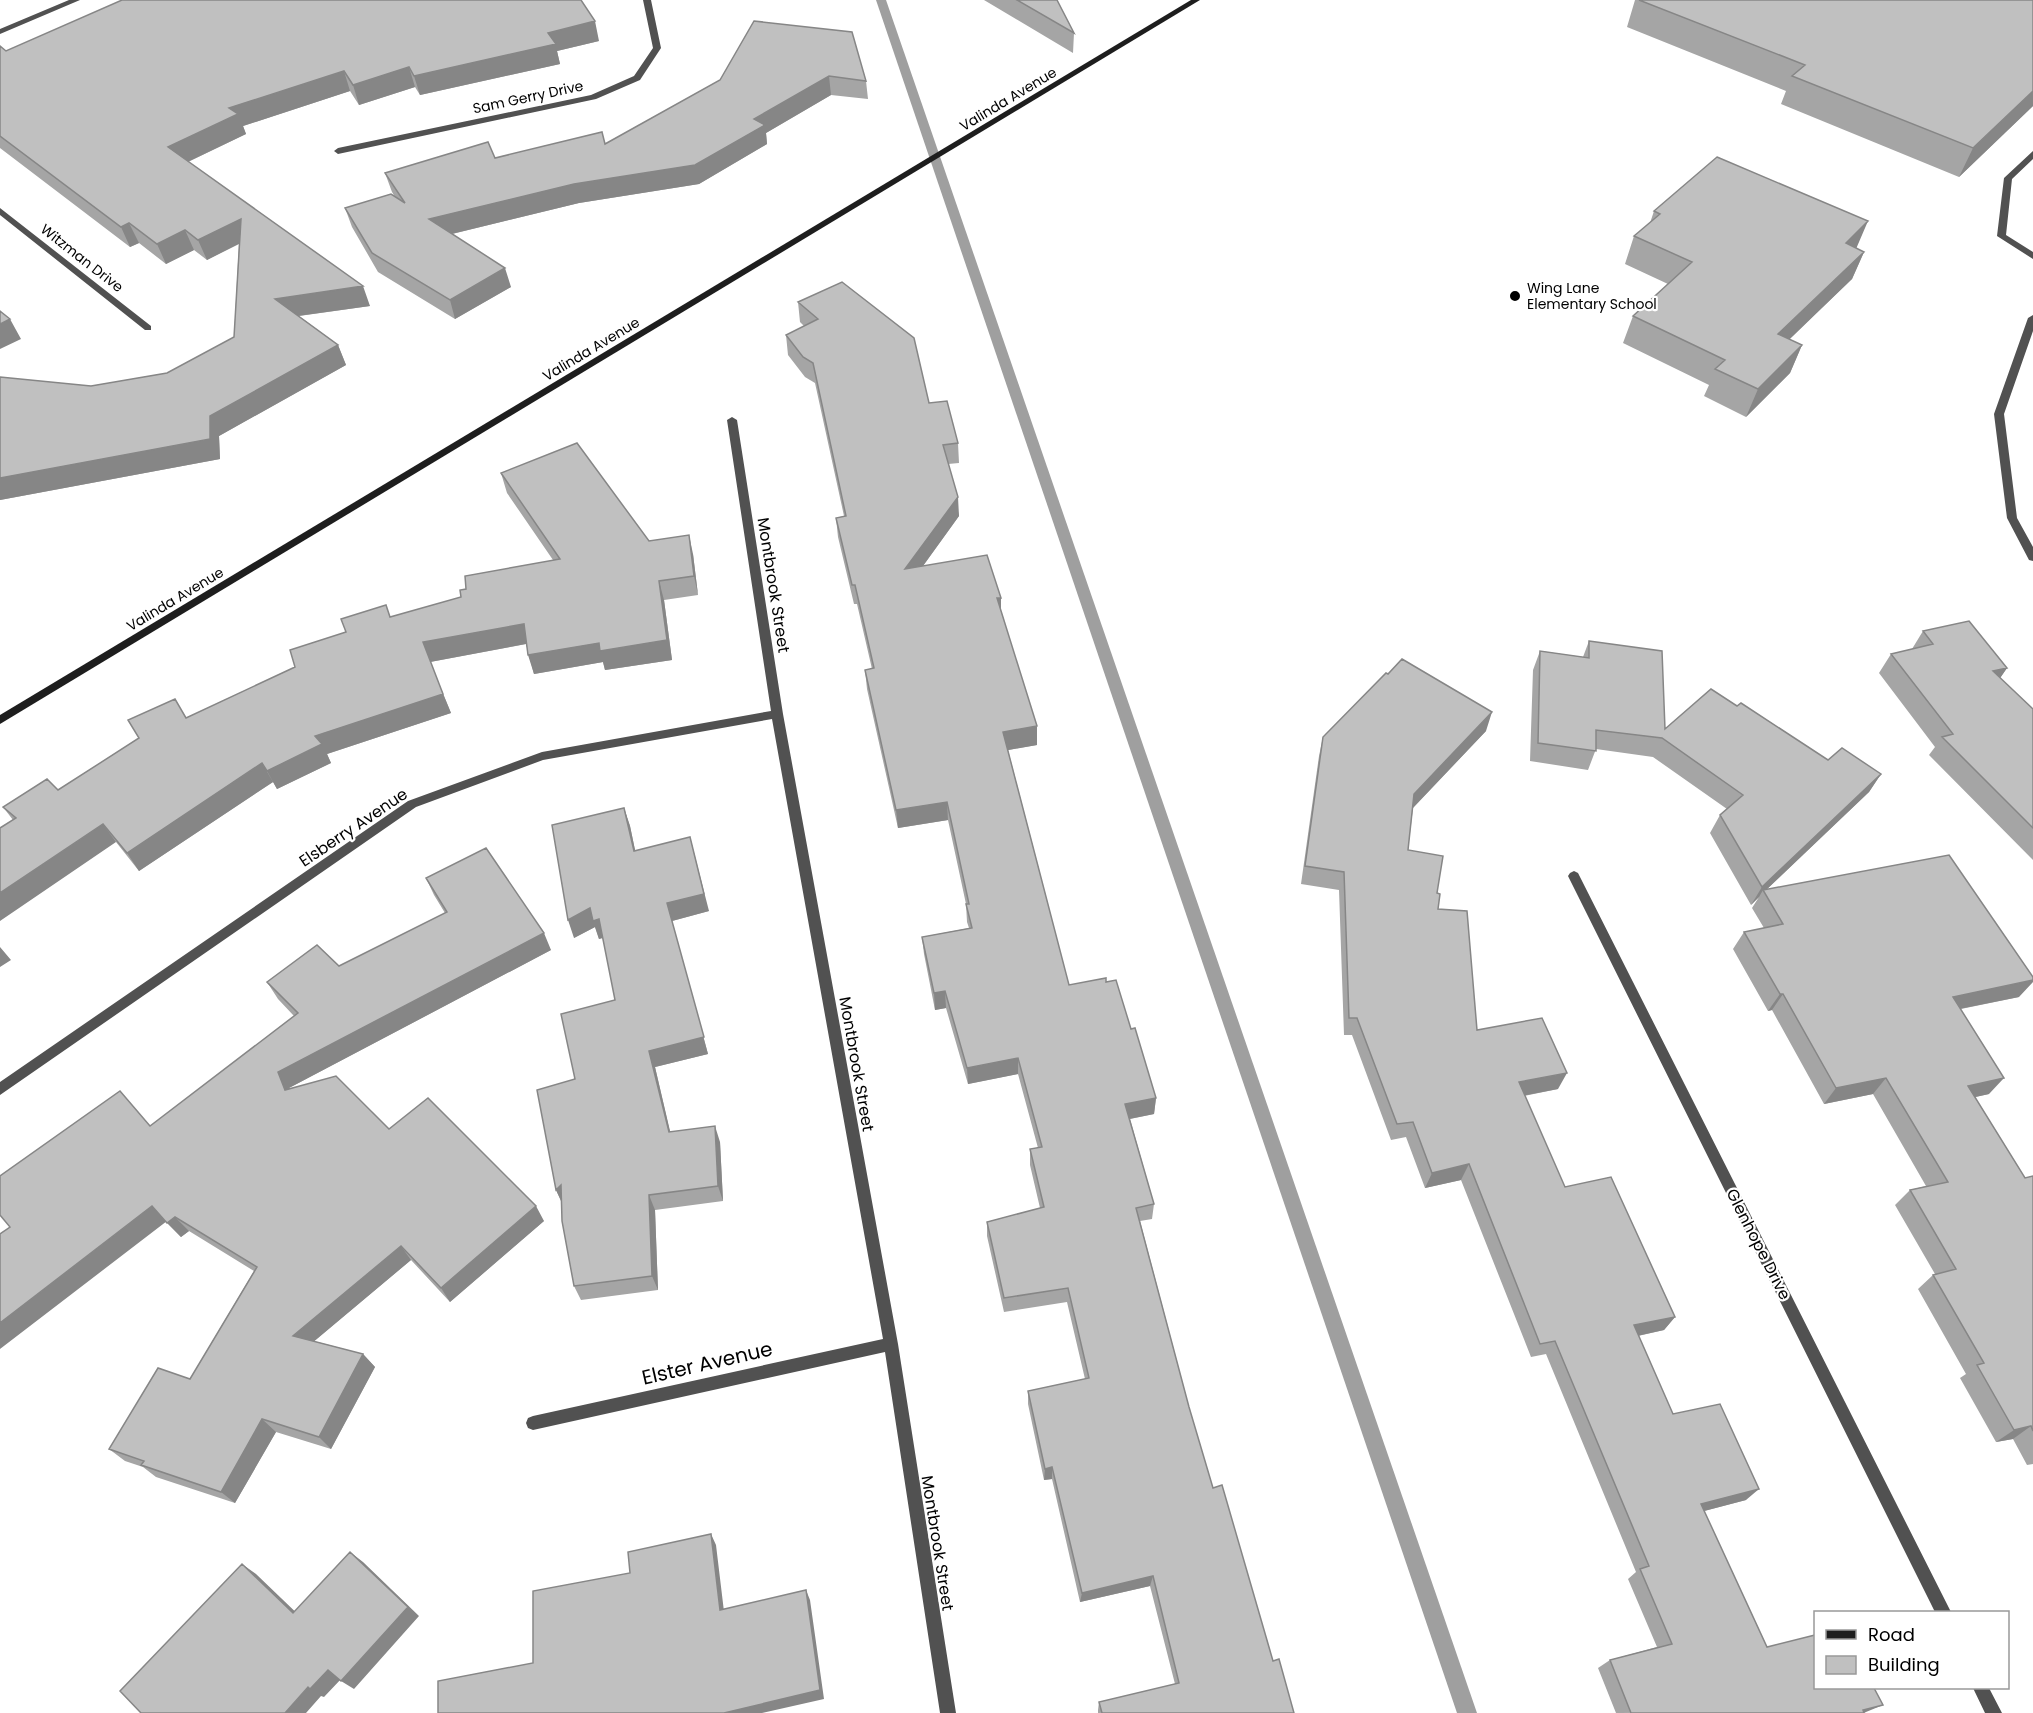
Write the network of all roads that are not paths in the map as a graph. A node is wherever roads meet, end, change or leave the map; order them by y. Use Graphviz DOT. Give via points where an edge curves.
graph roads {
  1 [pos="76,0"];
  2 [pos="647,0"];
  3 [pos="1196,0"];
  4 [pos="0,32"];
  5 [pos="338,151"];
  6 [pos="2033,154"];
  7 [pos="0,211"];
  8 [pos="2033,256"];
  9 [pos="2033,318"];
  10 [pos="148,328"];
  11 [pos="732,420"];
  12 [pos="2033,557"];
  13 [pos="777,714"];
  14 [pos="0,720"];
  15 [pos="1574,876"];
  16 [pos="0,1089"];
  17 [pos="891,1344"];
  18 [pos="533,1424"];
  19 [pos="1942,1611"];
  20 [pos="1982,1689"];
  21 [pos="948,1713"];
  22 [pos="1994,1713"];
  1 -- 4 [label="street"];
  2 -- 5 [label="street, Sam Gerry Drive" via="657,48 637,78 593,96"];
  3 -- 14 [label="main road, Valinda Avenue"];
  6 -- 8 [label="street" via="2008,178 2001,236"];
  7 -- 10 [label="street, Witzman Drive"];
  9 -- 12 [label="street" via="1999,414 2012,518"];
  11 -- 13 [label="street, Montbrook Street"];
  13 -- 16 [label="street, Elsberry Avenue" via="542,756 412,804"];
  13 -- 17 [label="street, Montbrook Street"];
  15 -- 19 [label="street, Glenhope Drive"];
  17 -- 18 [label="street, Elster Avenue"];
  17 -- 21 [label="street, Montbrook Street"];
  20 -- 22 [label="street"];
}
